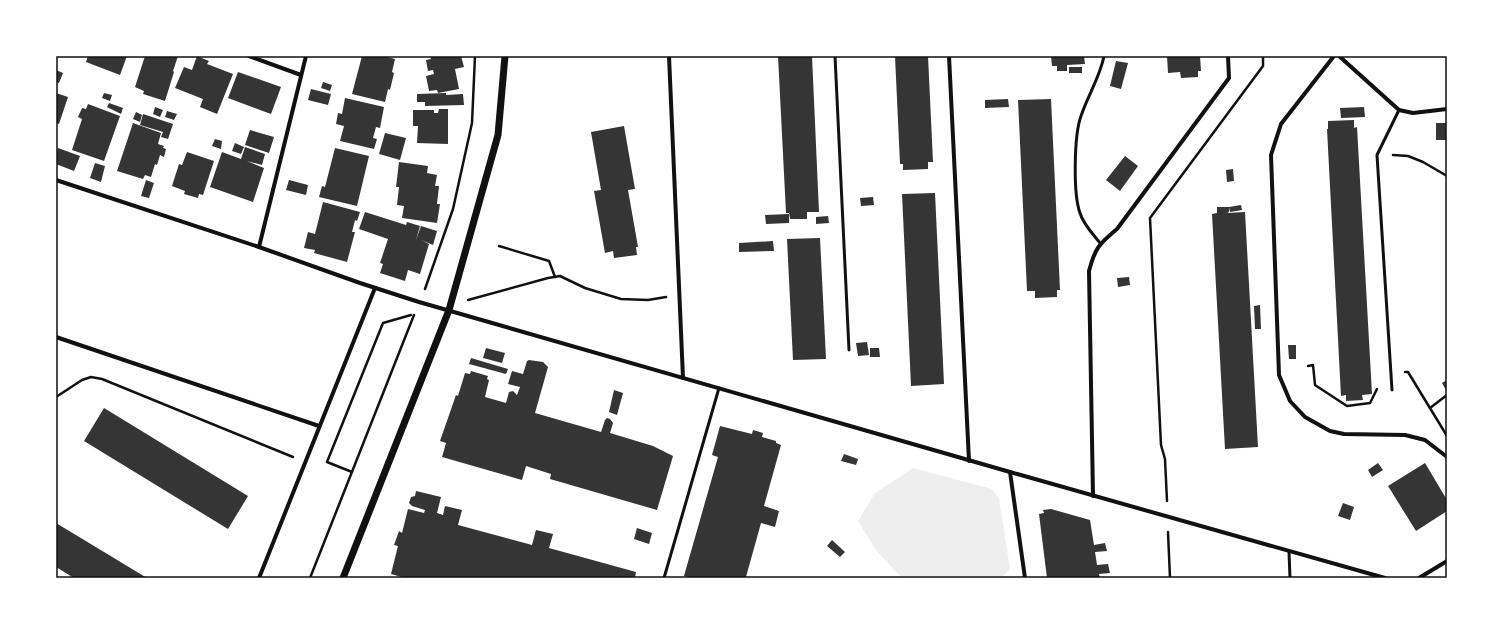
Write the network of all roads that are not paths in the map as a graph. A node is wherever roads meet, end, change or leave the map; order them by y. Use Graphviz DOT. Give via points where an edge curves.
graph roads {
  1 [pos="249,56"];
  2 [pos="306,56"];
  3 [pos="505,56"];
  4 [pos="669,56"];
  5 [pos="835,56"];
  6 [pos="949,56"];
  7 [pos="1104,56"];
  8 [pos="1228,56"];
  9 [pos="1334,56"];
  10 [pos="1339,56"];
  11 [pos="301,75"];
  12 [pos="1447,109"];
  13 [pos="1399,110"];
  14 [pos="56,180"];
  15 [pos="1100,243"];
  16 [pos="259,247"];
  17 [pos="375,288"];
  18 [pos="449,310"];
  19 [pos="56,337"];
  20 [pos="849,350"];
  21 [pos="683,378"];
  22 [pos="719,388"];
  23 [pos="1392,390"];
  24 [pos="319,426"];
  25 [pos="1447,457"];
  26 [pos="969,461"];
  27 [pos="1010,472"];
  28 [pos="1093,496"];
  29 [pos="1289,552"];
  30 [pos="1447,561"];
  31 [pos="259,578"];
  32 [pos="343,578"];
  33 [pos="664,578"];
  34 [pos="1025,578"];
  35 [pos="1290,578"];
  36 [pos="1385,578"];
  37 [pos="1419,578"];
  1 -- 11 [label="street"];
  2 -- 11 [label="street"];
  3 -- 18 [label="street" via="498,135"];
  4 -- 21 [label="street"];
  5 -- 20 [label="lane"];
  6 -- 26 [label="street"];
  7 -- 15 [label="lane" via="1102,68 1088,96 1076,130 1076,198 1085,224"];
  8 -- 15 [label="street" via="1229,78 1117,229"];
  9 -- 25 [label="street" via="1281,124 1271,155 1279,375 1290,401 1306,417 1330,431 1344,434 1405,435 1425,440"];
  10 -- 13 [label="street"];
  11 -- 16 [label="street"];
  12 -- 13 [label="street" via="1413,113"];
  13 -- 23 [label="lane" via="1377,155"];
  14 -- 16 [label="street"];
  15 -- 28 [label="street" via="1093,255 1089,271"];
  16 -- 17 [label="street"];
  17 -- 18 [label="street"];
  17 -- 24 [label="street"];
  18 -- 21 [label="street"];
  18 -- 32 [label="street"];
  19 -- 24 [label="street"];
  21 -- 22 [label="street"];
  22 -- 26 [label="street"];
  22 -- 33 [label="lane"];
  24 -- 31 [label="street"];
  26 -- 27 [label="street"];
  27 -- 28 [label="street"];
  27 -- 34 [label="street"];
  28 -- 29 [label="street"];
  29 -- 35 [label="lane"];
  29 -- 36 [label="street"];
  30 -- 37 [label="street"];
}
